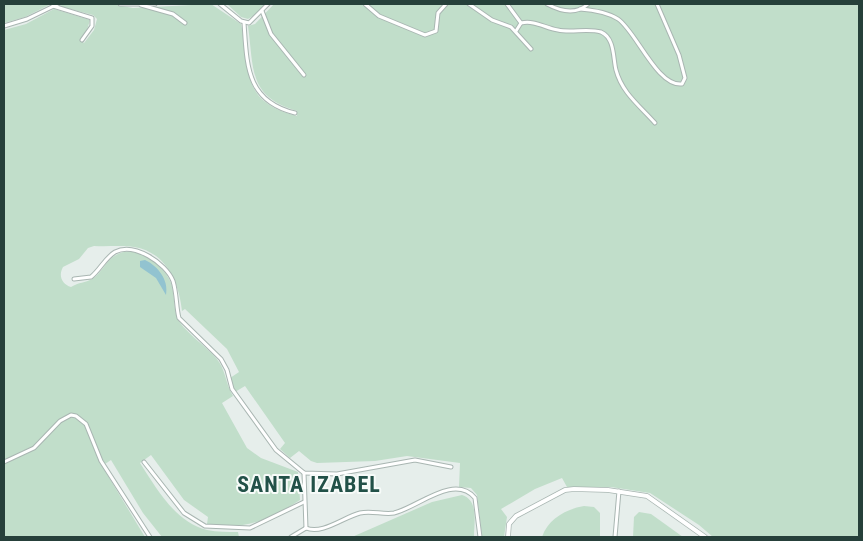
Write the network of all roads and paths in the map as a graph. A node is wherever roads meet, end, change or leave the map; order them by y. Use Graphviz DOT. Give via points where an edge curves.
graph roads {
  1 [pos="58,4"];
  2 [pos="120,4"];
  3 [pos="155,4"];
  4 [pos="220,4"];
  5 [pos="268,4"];
  6 [pos="365,4"];
  7 [pos="446,4"];
  8 [pos="469,4"];
  9 [pos="507,4"];
  10 [pos="547,4"];
  11 [pos="588,4"];
  12 [pos="657,4"];
  13 [pos="141,5"];
  14 [pos="53,6"];
  15 [pos="580,9"];
  16 [pos="262,11"];
  17 [pos="185,23"];
  18 [pos="244,23"];
  19 [pos="521,23"];
  20 [pos="4,26"];
  21 [pos="516,32"];
  22 [pos="82,40"];
  23 [pos="532,49"];
  24 [pos="304,75"];
  25 [pos="295,113"];
  26 [pos="654,123"];
  27 [pos="74,278"];
  28 [pos="4,462"];
  29 [pos="144,462"];
  30 [pos="451,467"];
  31 [pos="304,473"];
  32 [pos="619,491"];
  33 [pos="304,502"];
  34 [pos="306,528"];
  35 [pos="150,537"];
  36 [pos="291,537"];
  37 [pos="480,537"];
  38 [pos="508,537"];
  39 [pos="615,537"];
  40 [pos="705,537"];
  1 -- 14 [label="street"];
  2 -- 13 [label="street"];
  3 -- 13 [label="street"];
  4 -- 18 [label="street"];
  5 -- 16 [label="street"];
  6 -- 7 [label="street" via="379,16 425,34 436,31 438,13"];
  8 -- 21 [label="street"];
  9 -- 19 [label="street"];
  10 -- 15 [label="street" via="562,10"];
  11 -- 15 [label="street"];
  12 -- 15 [label="street" via="682,66 685,78 682,84 671,82 652,63 628,28 617,18"];
  13 -- 17 [label="street" via="173,14"];
  14 -- 20 [label="street"];
  14 -- 22 [label="street" via="92,18 92,26"];
  16 -- 18 [label="street" via="251,22"];
  16 -- 24 [label="street" via="271,34"];
  18 -- 25 [label="street" via="254,87 274,106"];
  19 -- 21 [label="street"];
  19 -- 26 [label="street" via="532,22 559,30 604,35 612,46 620,81"];
  21 -- 23 [label="street"];
  27 -- 31 [label="street" via="84,279 93,275 121,250 138,251 157,263 172,279 178,298 179,318 221,360 232,389 276,450"];
  28 -- 35 [label="street" via="34,448 53,426 74,415 86,424 96,452 115,486"];
  29 -- 33 [label="street" via="184,513 205,526 250,528"];
  30 -- 31 [label="street" via="415,460 337,474"];
  31 -- 33 [label="street"];
  32 -- 38 [label="street" via="565,490 513,518"];
  32 -- 39 [label="street"];
  32 -- 40 [label="street" via="650,498"];
  33 -- 34 [label="street"];
  34 -- 36 [label="street"];
  34 -- 37 [label="street" via="317,529 365,512 398,512 436,493 459,490 475,498"];
}
